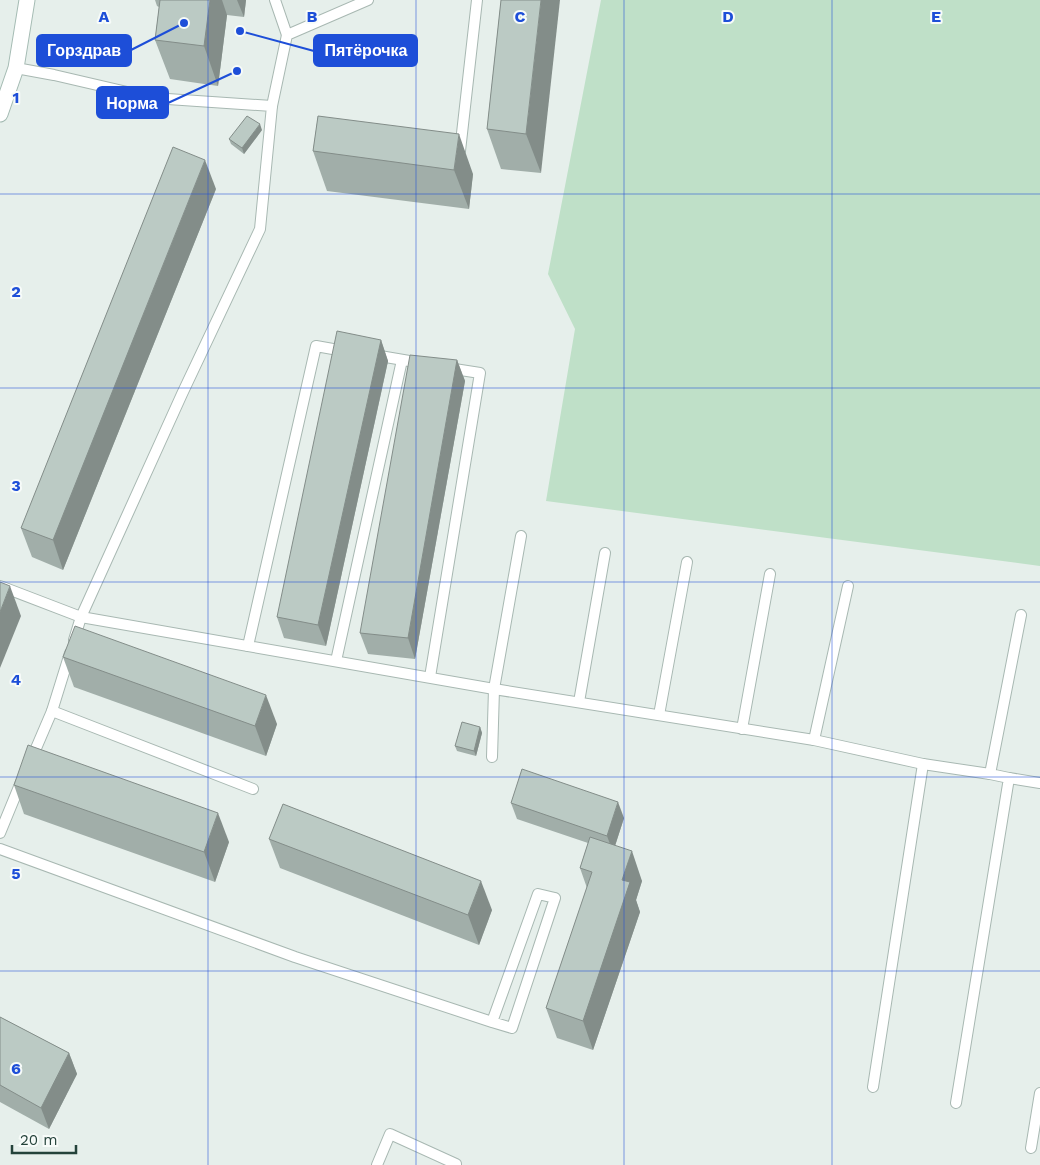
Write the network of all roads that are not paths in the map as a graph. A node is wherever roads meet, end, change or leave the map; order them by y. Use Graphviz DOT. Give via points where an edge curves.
graph roads {
  1 [pos="26,0"];
  2 [pos="275,0"];
  3 [pos="368,0"];
  4 [pos="477,0"];
  5 [pos="287,35"];
  6 [pos="16,68"];
  7 [pos="272,106"];
  8 [pos="0,114"];
  9 [pos="460,151"];
  10 [pos="402,360"];
  11 [pos="521,536"];
  12 [pos="605,553"];
  13 [pos="687,562"];
  14 [pos="770,574"];
  15 [pos="0,586"];
  16 [pos="848,586"];
  17 [pos="1021,615"];
  18 [pos="81,617"];
  19 [pos="248,646"];
  20 [pos="336,661"];
  21 [pos="430,677"];
  22 [pos="494,689"];
  23 [pos="579,702"];
  24 [pos="52,711"];
  25 [pos="658,715"];
  26 [pos="742,729"];
  27 [pos="814,740"];
  28 [pos="492,757"];
  29 [pos="923,764"];
  30 [pos="990,774"];
  31 [pos="1009,778"];
  32 [pos="1040,783"];
  33 [pos="253,789"];
  34 [pos="0,833"];
  35 [pos="0,849"];
  36 [pos="492,1022"];
  37 [pos="873,1087"];
  38 [pos="1040,1094"];
  39 [pos="956,1102"];
  40 [pos="1031,1148"];
  41 [pos="377,1165"];
  42 [pos="456,1165"];
  1 -- 6 [label="main road"];
  2 -- 5 [label="lane"];
  3 -- 5 [label="lane"];
  4 -- 9 [label="lane"];
  5 -- 7 [label="lane"];
  6 -- 7 [label="lane" via="153,98"];
  6 -- 8 [label="main road"];
  7 -- 18 [label="lane" via="260,229"];
  10 -- 19 [label="lane" via="316,346"];
  10 -- 20 [label="lane"];
  10 -- 21 [label="lane" via="480,373"];
  11 -- 22 [label="lane"];
  12 -- 23 [label="lane"];
  13 -- 25 [label="lane"];
  14 -- 26 [label="lane"];
  15 -- 18 [label="lane"];
  16 -- 27 [label="lane"];
  17 -- 30 [label="lane"];
  18 -- 19 [label="lane"];
  18 -- 24 [label="lane"];
  19 -- 20 [label="lane"];
  20 -- 21 [label="lane"];
  21 -- 22 [label="lane"];
  22 -- 23 [label="lane"];
  22 -- 28 [label="lane"];
  23 -- 25 [label="lane"];
  24 -- 33 [label="lane"];
  24 -- 34 [label="lane"];
  25 -- 26 [label="lane"];
  26 -- 27 [label="lane"];
  27 -- 29 [label="lane"];
  29 -- 30 [label="lane"];
  29 -- 37 [label="lane"];
  30 -- 31 [label="lane"];
  31 -- 32 [label="lane"];
  31 -- 39 [label="lane"];
  35 -- 36 [label="lane" via="296,957"];
  36 -- 36 [label="lane" via="512,1028 555,898 538,894"];
  38 -- 40 [label="lane"];
  41 -- 42 [label="lane" via="390,1134"];
}
